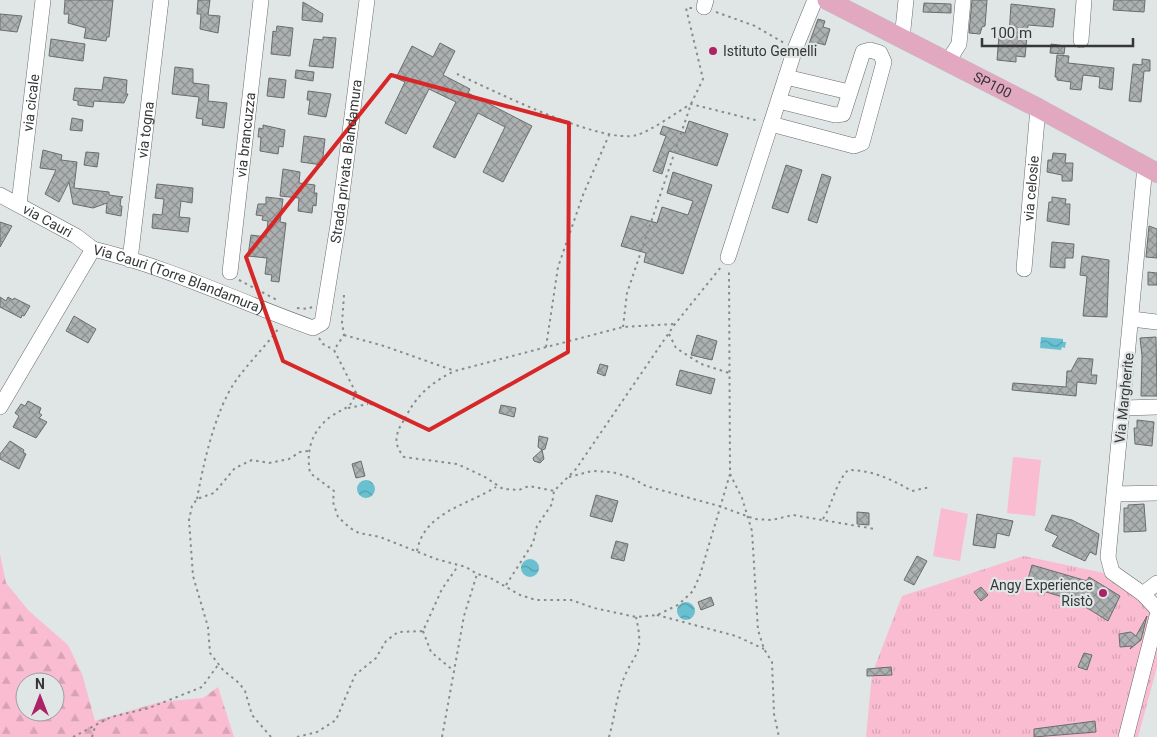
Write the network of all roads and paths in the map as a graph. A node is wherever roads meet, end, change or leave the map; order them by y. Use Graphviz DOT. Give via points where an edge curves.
graph roads {
  1 [pos="43,0"];
  2 [pos="161,0"];
  3 [pos="261,0"];
  4 [pos="358,0"];
  5 [pos="367,0"];
  6 [pos="815,0"];
  7 [pos="827,0"];
  8 [pos="906,0"];
  9 [pos="963,0"];
  10 [pos="1084,0"];
  11 [pos="705,3"];
  12 [pos="902,39"];
  13 [pos="1081,40"];
  14 [pos="795,50"];
  15 [pos="947,63"];
  16 [pos="355,74"];
  17 [pos="457,74"];
  18 [pos="786,77"];
  19 [pos="849,92"];
  20 [pos="779,101"];
  21 [pos="691,104"];
  22 [pos="1038,108"];
  23 [pos="771,124"];
  24 [pos="610,134"];
  25 [pos="344,145"];
  26 [pos="1151,169"];
  27 [pos="0,195"];
  28 [pos="19,204"];
  29 [pos="92,249"];
  30 [pos="728,258"];
  31 [pos="130,260"];
  32 [pos="1024,269"];
  33 [pos="230,272"];
  34 [pos="344,295"];
  35 [pos="318,296"];
  36 [pos="288,310"];
  37 [pos="1132,319"];
  38 [pos="1157,322"];
  39 [pos="322,323"];
  40 [pos="675,324"];
  41 [pos="623,327"];
  42 [pos="669,334"];
  43 [pos="344,335"];
  44 [pos="546,347"];
  45 [pos="334,350"];
  46 [pos="455,371"];
  47 [pos="730,373"];
  48 [pos="355,391"];
  49 [pos="369,404"];
  50 [pos="0,406"];
  51 [pos="1157,407"];
  52 [pos="348,408"];
  53 [pos="1124,408"];
  54 [pos="404,420"];
  55 [pos="308,451"];
  56 [pos="730,474"];
  57 [pos="569,477"];
  58 [pos="496,487"];
  59 [pos="930,487"];
  60 [pos="554,491"];
  61 [pos="1157,493"];
  62 [pos="1115,494"];
  63 [pos="197,499"];
  64 [pos="719,506"];
  65 [pos="748,515"];
  66 [pos="823,519"];
  67 [pos="875,529"];
  68 [pos="417,551"];
  69 [pos="459,566"];
  70 [pos="477,574"];
  71 [pos="1157,583"];
  72 [pos="506,586"];
  73 [pos="1143,594"];
  74 [pos="1157,610"];
  75 [pos="657,615"];
  76 [pos="1157,616"];
  77 [pos="636,617"];
  78 [pos="424,631"];
  79 [pos="764,649"];
  80 [pos="218,665"];
  81 [pos="454,671"];
  82 [pos="95,726"];
  83 [pos="73,737"];
  84 [pos="92,737"];
  85 [pos="271,737"];
  86 [pos="297,737"];
  87 [pos="442,737"];
  88 [pos="609,737"];
  89 [pos="779,737"];
  90 [pos="1126,737"];
  1 -- 28 [label="street, via cicale"];
  2 -- 31 [label="street, via togna"];
  3 -- 33 [label="street, via brancuzza"];
  4 -- 16 [label="street"];
  5 -- 16 [label="street, Strada privata Blandamura"];
  6 -- 14 [label="street"];
  7 -- 12 [label="main road, SP100 / SP100"];
  8 -- 12 [label="street"];
  9 -- 15 [label="street" via="959,44"];
  10 -- 13 [label="street"];
  11 -- 14 [label="path" via="755,26"];
  11 -- 21 [label="path" via="686,8 703,79"];
  12 -- 15 [label="main road, SP100 / SP100"];
  14 -- 18 [label="street"];
  15 -- 22 [label="main road, SP100 / SP100"];
  16 -- 25 [label="street, Strada privata Blandamura"];
  17 -- 24 [label="path" via="547,114"];
  18 -- 19 [label="street"];
  18 -- 20 [label="street"];
  19 -- 20 [label="street" via="843,114 836,115"];
  19 -- 23 [label="street" via="863,52 880,53 884,62 862,143 854,146"];
  20 -- 23 [label="street"];
  21 -- 23 [label="path"];
  21 -- 24 [label="path" via="637,135"];
  21 -- 41 [label="path" via="627,293"];
  22 -- 26 [label="main road, SP100 / SP100"];
  22 -- 32 [label="street, via celosie"];
  23 -- 30 [label="street"];
  24 -- 44 [label="path" via="558,267"];
  25 -- 35 [label="street"];
  25 -- 39 [label="street, Strada privata Blandamura" via="334,252"];
  26 -- 37 [label="street, Via Margherite"];
  27 -- 28 [label="street, via Cauri"];
  28 -- 29 [label="street, via Cauri" via="76,236"];
  29 -- 31 [label="street, Via Cauri (Torre Blandamura)"];
  29 -- 50 [label="street, Via Cauri (Torre Blandamura)"];
  30 -- 40 [label="path"];
  30 -- 47 [label="path"];
  31 -- 36 [label="street, Via Cauri (Torre Blandamura)"];
  33 -- 36 [label="path" via="234,278"];
  34 -- 43 [label="path"];
  35 -- 36 [label="path" via="316,304 308,309"];
  36 -- 39 [label="street, Via Cauri (Torre Blandamura)" via="313,328"];
  36 -- 63 [label="path" via="234,383 208,451"];
  37 -- 38 [label="street"];
  37 -- 53 [label="street, Via Margherite"];
  39 -- 45 [label="path" via="319,341"];
  40 -- 41 [label="path"];
  40 -- 42 [label="path"];
  41 -- 44 [label="path"];
  42 -- 47 [label="path" via="676,348 701,364"];
  42 -- 57 [label="path"];
  43 -- 45 [label="path"];
  43 -- 46 [label="path"];
  44 -- 46 [label="path"];
  45 -- 48 [label="path"];
  46 -- 54 [label="path" via="435,380 410,407"];
  47 -- 56 [label="path"];
  48 -- 49 [label="path"];
  48 -- 52 [label="path"];
  49 -- 52 [label="path"];
  49 -- 54 [label="path" via="388,408"];
  51 -- 53 [label="street"];
  52 -- 55 [label="path" via="330,417"];
  53 -- 62 [label="street, Via Margherite"];
  54 -- 58 [label="path" via="396,440 397,449 404,457 457,464 485,477"];
  55 -- 63 [label="path" via="269,463 252,460 235,468 214,493"];
  55 -- 68 [label="path" via="310,473 334,491 333,502 343,523 359,533"];
  56 -- 64 [label="path"];
  56 -- 65 [label="path"];
  57 -- 60 [label="path"];
  57 -- 64 [label="path" via="592,471 612,472 646,486"];
  58 -- 60 [label="path" via="519,490 529,486"];
  58 -- 68 [label="path" via="442,515 428,526"];
  59 -- 66 [label="path" via="912,491 894,480 864,470 848,470 839,479"];
  60 -- 72 [label="path" via="552,504 537,526 534,543"];
  61 -- 62 [label="street"];
  62 -- 73 [label="street, Via Margherite" via="1108,557 1112,572"];
  63 -- 80 [label="path" via="189,520 194,576 208,628 210,653"];
  64 -- 65 [label="path"];
  64 -- 75 [label="path" via="708,554 693,591"];
  65 -- 66 [label="path" via="763,520 788,515"];
  65 -- 79 [label="path" via="753,536 758,630"];
  66 -- 67 [label="path"];
  68 -- 69 [label="path"];
  69 -- 70 [label="path"];
  69 -- 78 [label="path" via="442,589"];
  70 -- 72 [label="path"];
  70 -- 81 [label="path" via="464,616"];
  71 -- 73 [label="street"];
  72 -- 77 [label="path" via="536,600 560,599"];
  73 -- 74 [label="street, Via Margherite"];
  75 -- 77 [label="path"];
  75 -- 79 [label="path" via="736,636"];
  76 -- 90 [label="street"];
  77 -- 88 [label="path" via="640,644 638,656 622,682"];
  78 -- 81 [label="path" via="431,652"];
  78 -- 86 [label="path" via="398,632 386,640 376,658 355,675 336,720 317,732"];
  79 -- 89 [label="path" via="772,662 774,714"];
  80 -- 82 [label="path" via="202,687 165,702 112,717"];
  80 -- 85 [label="path" via="239,683 252,714"];
  81 -- 87 [label="path"];
  82 -- 83 [label="path"];
  82 -- 84 [label="path"];
}
